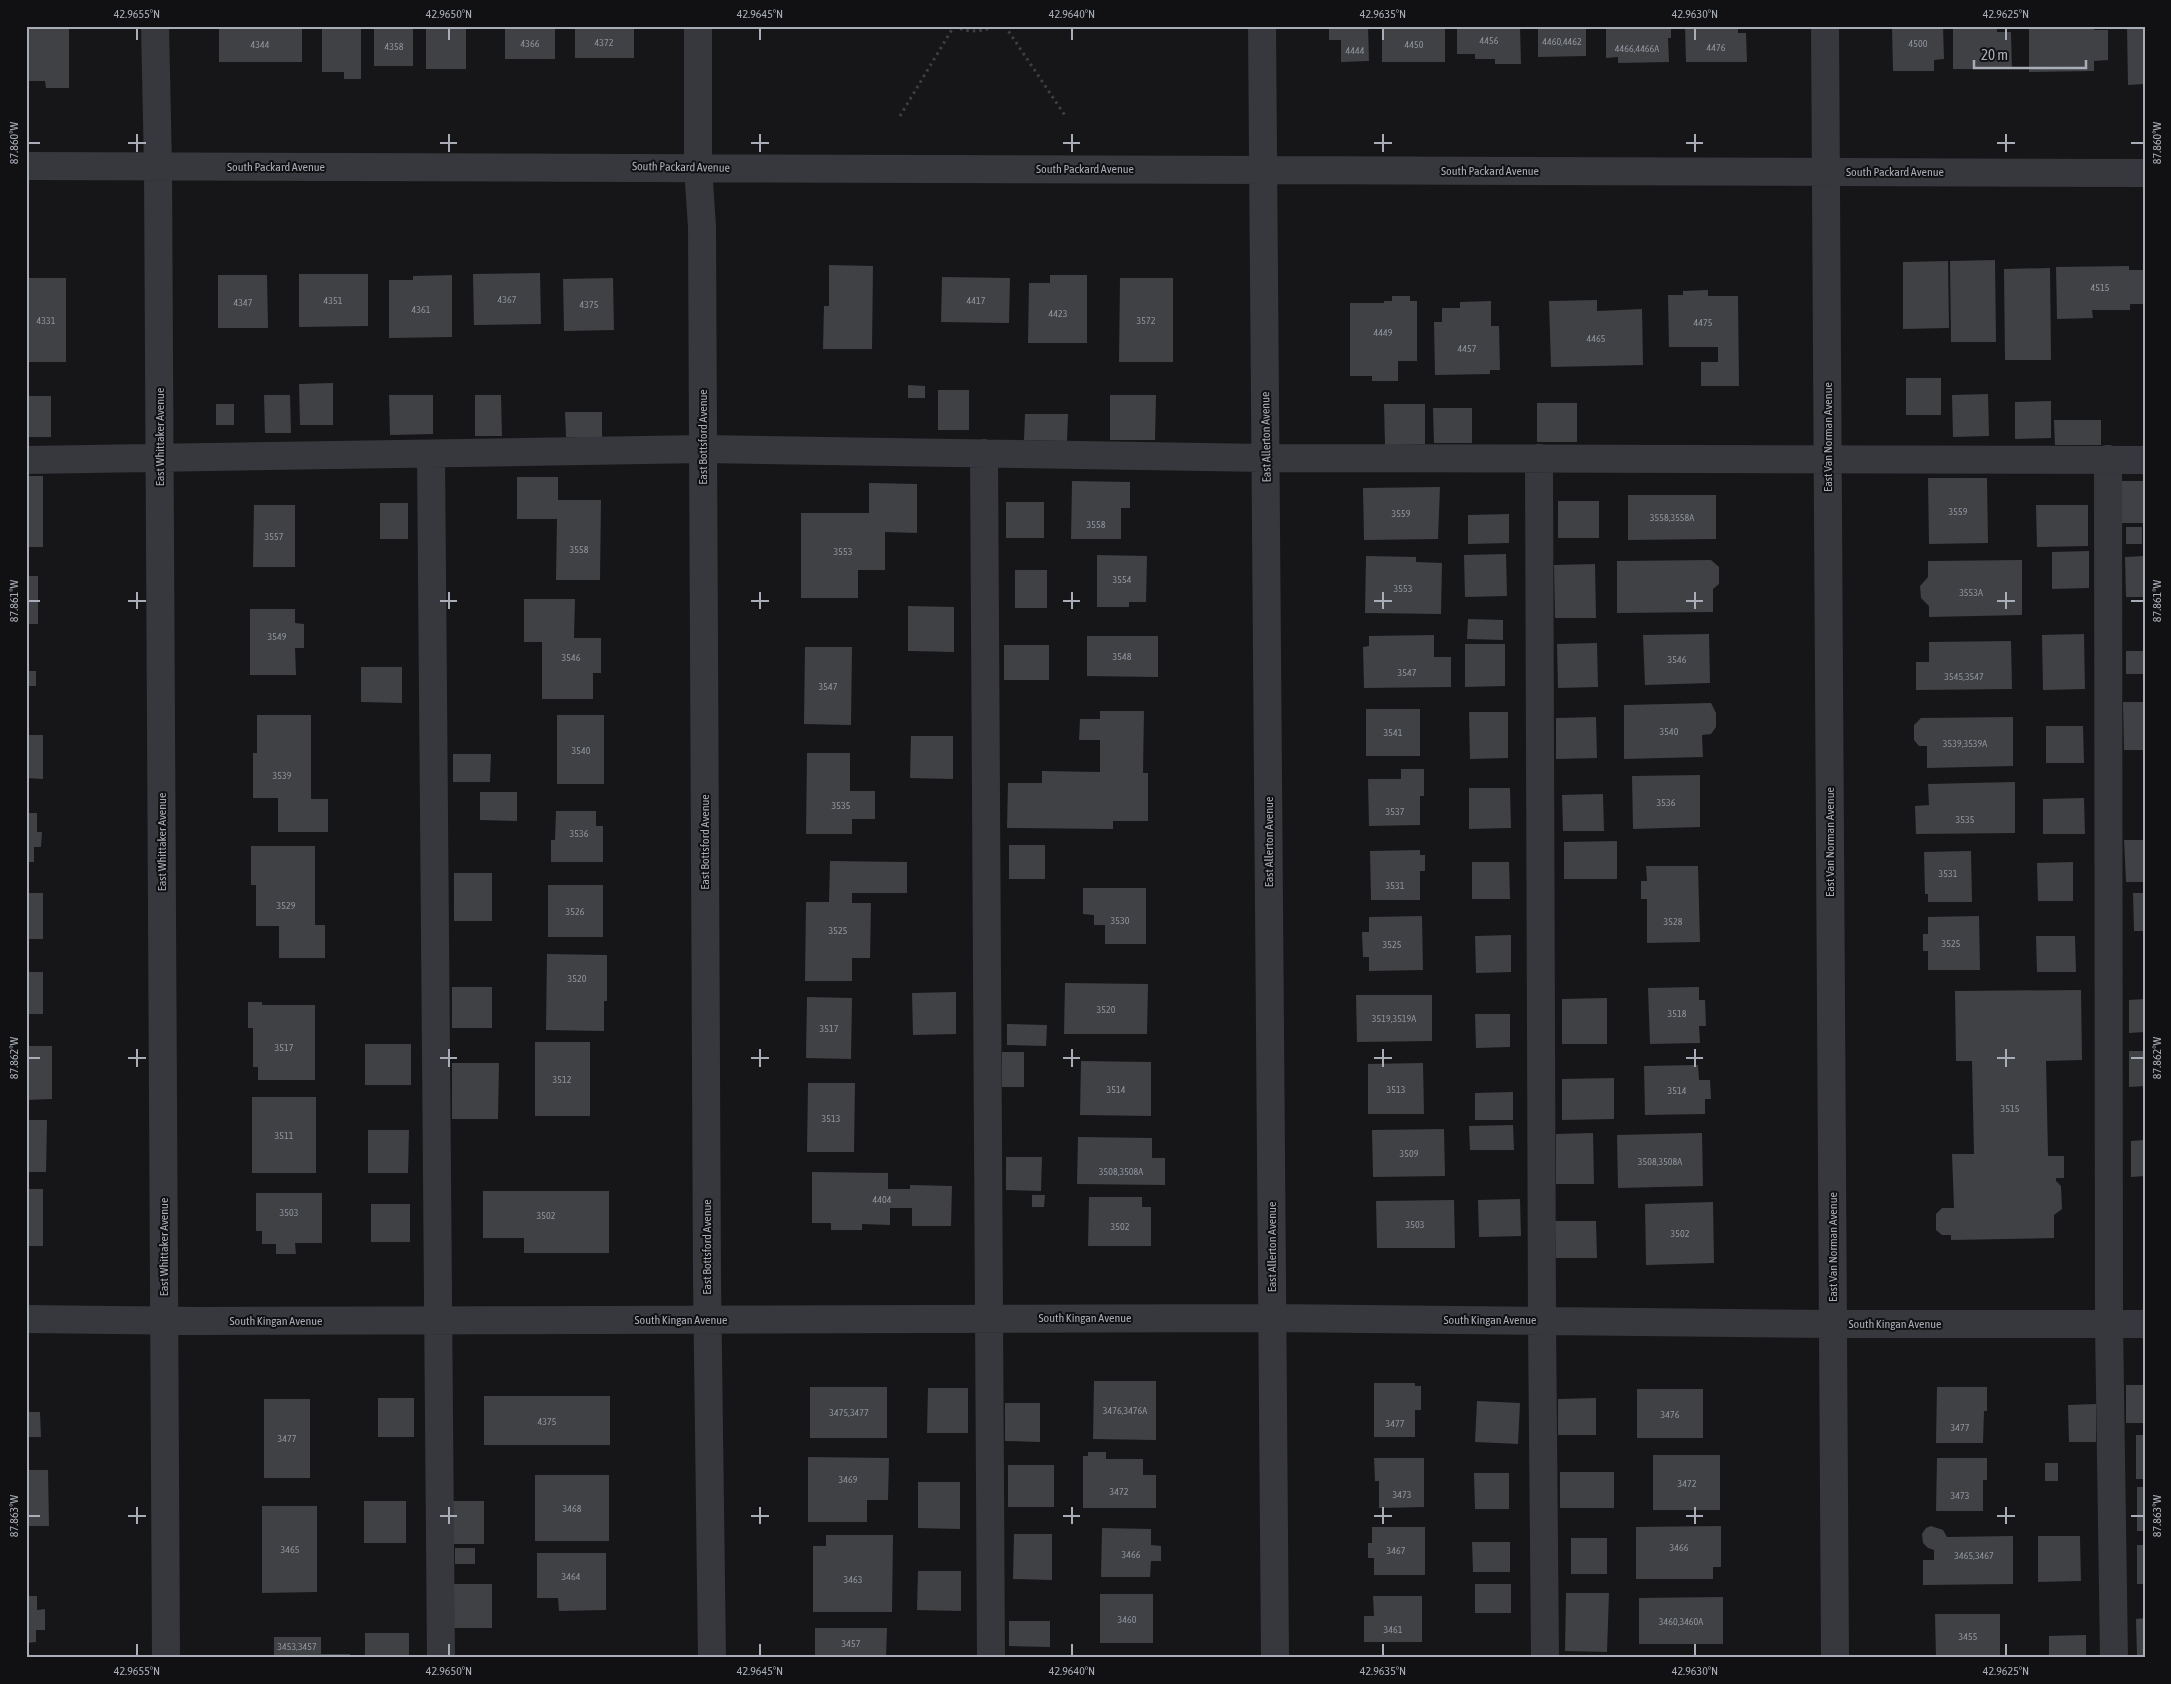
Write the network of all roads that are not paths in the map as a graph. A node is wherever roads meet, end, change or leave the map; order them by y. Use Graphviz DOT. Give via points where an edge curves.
graph roads {
  1 [pos="155,26"];
  2 [pos="698,26"];
  3 [pos="1262,26"];
  4 [pos="1825,26"];
  5 [pos="26,166"];
  6 [pos="158,166"];
  7 [pos="698,167"];
  8 [pos="1264,170"];
  9 [pos="1826,172"];
  10 [pos="2145,173"];
  11 [pos="703,449"];
  12 [pos="984,453"];
  13 [pos="431,454"];
  14 [pos="160,458"];
  15 [pos="1266,458"];
  16 [pos="1540,458"];
  17 [pos="1828,458"];
  18 [pos="2108,459"];
  19 [pos="26,460"];
  20 [pos="2145,460"];
  21 [pos="989,1318"];
  22 [pos="1272,1318"];
  23 [pos="26,1319"];
  24 [pos="439,1320"];
  25 [pos="707,1320"];
  26 [pos="165,1321"];
  27 [pos="1542,1321"];
  28 [pos="1834,1324"];
  29 [pos="2109,1324"];
  30 [pos="2145,1324"];
  31 [pos="166,1658"];
  32 [pos="441,1658"];
  33 [pos="712,1658"];
  34 [pos="991,1658"];
  35 [pos="1275,1658"];
  36 [pos="1545,1658"];
  37 [pos="1835,1658"];
  38 [pos="2114,1658"];
  1 -- 6 [label="street, East Whittaker Avenue"];
  2 -- 7 [label="street, East Bottsford Avenue"];
  3 -- 8 [label="street, East Allerton Avenue"];
  4 -- 9 [label="street, East Van Norman Avenue"];
  5 -- 6 [label="street, South Packard Avenue"];
  6 -- 7 [label="street, South Packard Avenue"];
  6 -- 14 [label="street, East Whittaker Avenue"];
  7 -- 8 [label="street, South Packard Avenue"];
  7 -- 11 [label="street, East Bottsford Avenue" via="702,227"];
  8 -- 9 [label="street, South Packard Avenue"];
  8 -- 15 [label="street, East Allerton Avenue"];
  9 -- 10 [label="street, South Packard Avenue"];
  9 -- 17 [label="street, East Van Norman Avenue"];
  11 -- 12 [label="street"];
  11 -- 13 [label="street"];
  11 -- 25 [label="street, East Bottsford Avenue"];
  12 -- 15 [label="street"];
  12 -- 21 [label="street"];
  13 -- 14 [label="street"];
  13 -- 24 [label="street"];
  14 -- 19 [label="street"];
  14 -- 26 [label="street, East Whittaker Avenue"];
  15 -- 16 [label="street"];
  15 -- 22 [label="street, East Allerton Avenue"];
  16 -- 17 [label="street"];
  16 -- 27 [label="street"];
  17 -- 18 [label="street"];
  17 -- 28 [label="street, East Van Norman Avenue"];
  18 -- 20 [label="street"];
  18 -- 29 [label="street"];
  21 -- 22 [label="street, South Kingan Avenue"];
  21 -- 25 [label="street, South Kingan Avenue"];
  21 -- 34 [label="street"];
  22 -- 27 [label="street, South Kingan Avenue"];
  22 -- 35 [label="street, East Allerton Avenue"];
  23 -- 26 [label="street, South Kingan Avenue"];
  24 -- 25 [label="street, South Kingan Avenue"];
  24 -- 26 [label="street, South Kingan Avenue"];
  24 -- 32 [label="street"];
  25 -- 33 [label="street, East Bottsford Avenue"];
  26 -- 31 [label="street, East Whittaker Avenue"];
  27 -- 28 [label="street, South Kingan Avenue"];
  27 -- 36 [label="street"];
  28 -- 29 [label="street, South Kingan Avenue"];
  28 -- 37 [label="street, East Van Norman Avenue"];
  29 -- 30 [label="street, South Kingan Avenue"];
  29 -- 38 [label="street"];
}
